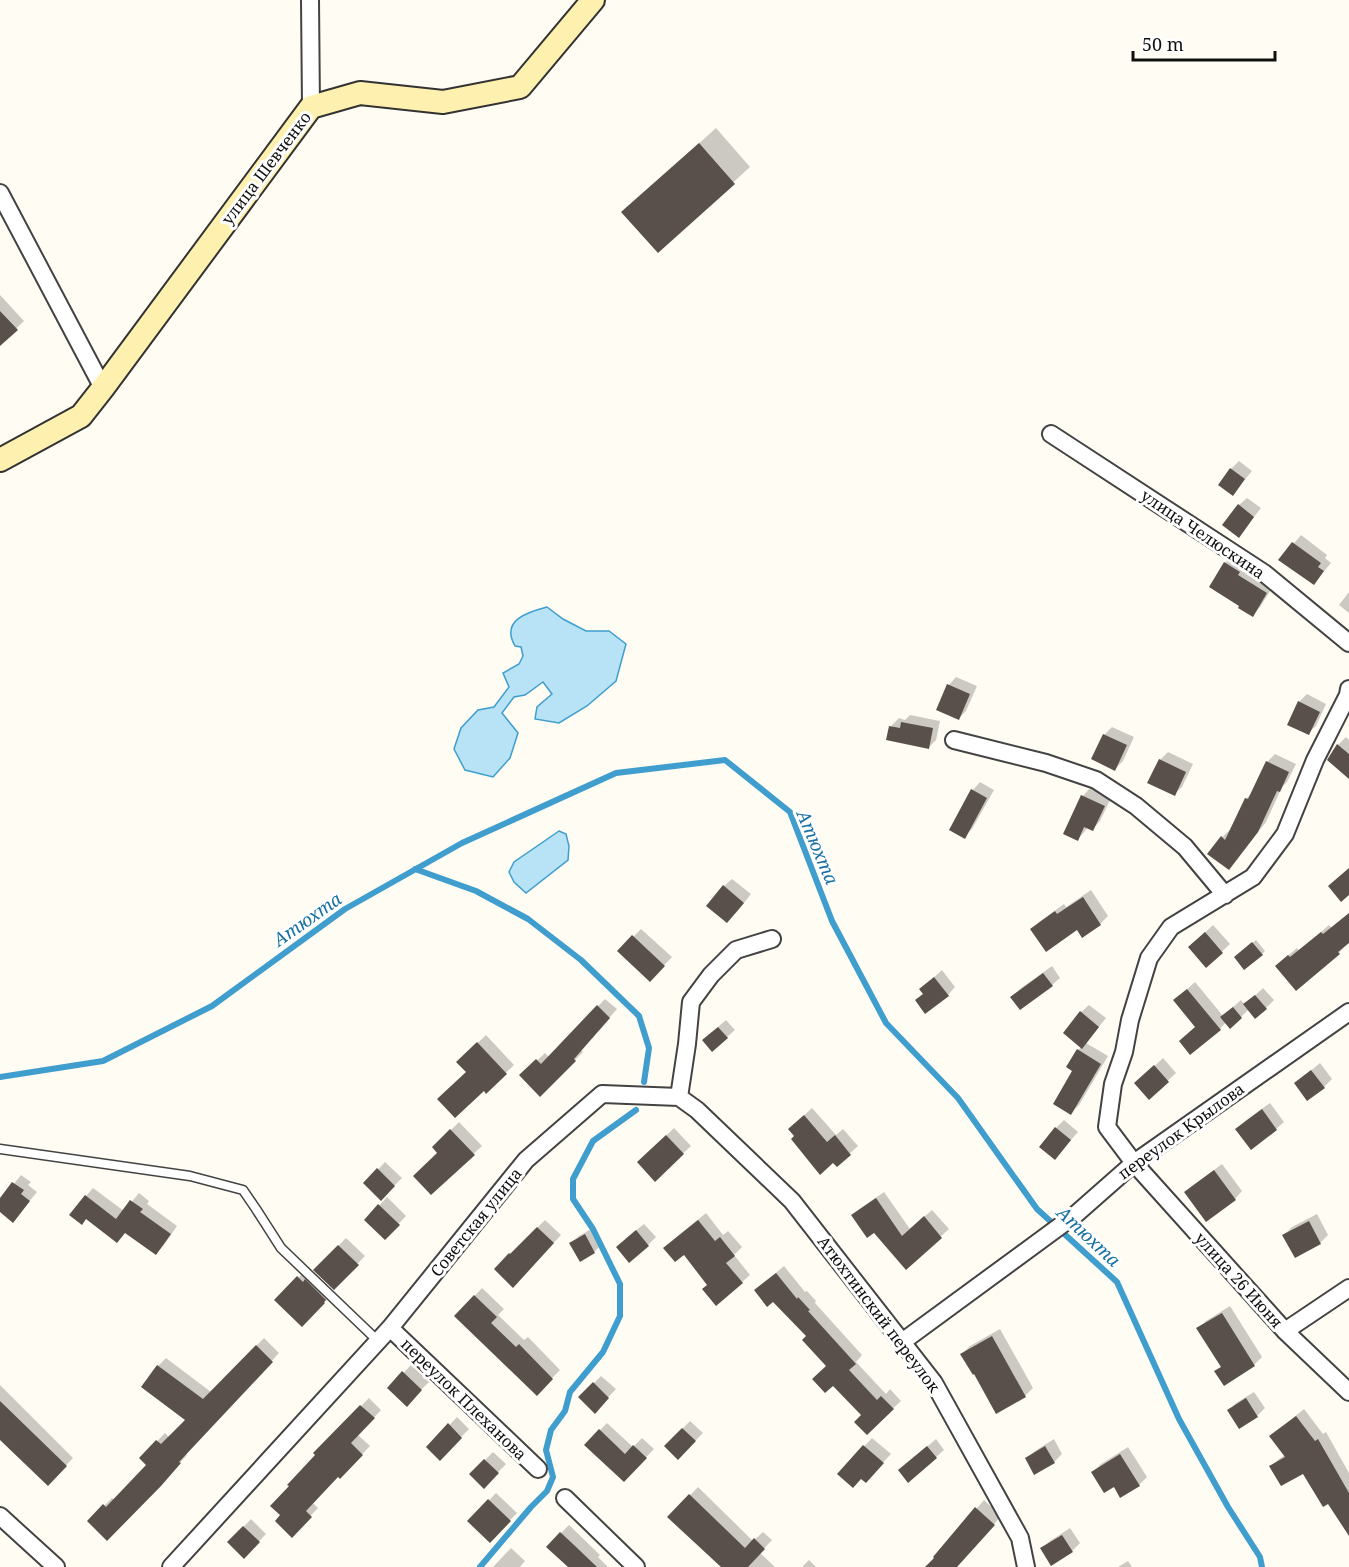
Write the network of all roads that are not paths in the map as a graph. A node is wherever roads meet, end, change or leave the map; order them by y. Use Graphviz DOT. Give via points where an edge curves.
graph roads {
  1 [pos="310,0"];
  2 [pos="593,0"];
  3 [pos="311,107"];
  4 [pos="0,193"];
  5 [pos="103,388"];
  6 [pos="1051,434"];
  7 [pos="0,460"];
  8 [pos="1349,643"];
  9 [pos="1349,689"];
  10 [pos="954,740"];
  11 [pos="1225,895"];
  12 [pos="772,939"];
  13 [pos="1349,1012"];
  14 [pos="679,1097"];
  15 [pos="0,1149"];
  16 [pos="1134,1163"];
  17 [pos="1349,1288"];
  18 [pos="390,1328"];
  19 [pos="1285,1331"];
  20 [pos="378,1341"];
  21 [pos="902,1342"];
  22 [pos="1349,1392"];
  23 [pos="538,1469"];
  24 [pos="565,1498"];
  25 [pos="0,1515"];
  26 [pos="56,1567"];
  27 [pos="171,1567"];
  28 [pos="636,1567"];
  29 [pos="1026,1567"];
  1 -- 3 [label="street"];
  2 -- 3 [label="street, улица Шевченко" via="520,87 443,102 360,93"];
  3 -- 5 [label="street, улица Шевченко"];
  4 -- 5 [label="street"];
  5 -- 7 [label="street, улица Шевченко" via="81,416"];
  6 -- 8 [label="street, улица Челюскина" via="1264,573"];
  9 -- 11 [label="street, улица 26 Июня" via="1285,834 1253,877"];
  10 -- 11 [label="street" via="1096,780 1136,806 1185,847"];
  11 -- 16 [label="street, улица 26 Июня" via="1171,927 1149,958 1113,1084 1107,1127"];
  12 -- 14 [label="street" via="736,950 691,1002"];
  13 -- 16 [label="street, переулок Крылова"];
  14 -- 18 [label="street, Советская улица" via="602,1094 526,1160"];
  14 -- 21 [label="street, Атюхтинский переулок" via="792,1201"];
  15 -- 20 [label="lane" via="190,1176 243,1191 281,1248"];
  16 -- 19 [label="street, улица 26 Июня"];
  16 -- 21 [label="street, переулок Крылова" via="1044,1239"];
  17 -- 19 [label="street"];
  18 -- 20 [label="street, Советская улица"];
  18 -- 23 [label="street, переулок Плеханова"];
  19 -- 22 [label="street, улица 26 Июня"];
  20 -- 27 [label="street, Советская улица"];
  21 -- 29 [label="street, Атюхтинский переулок" via="934,1383 1020,1538"];
  24 -- 28 [label="street"];
  25 -- 26 [label="street"];
}
